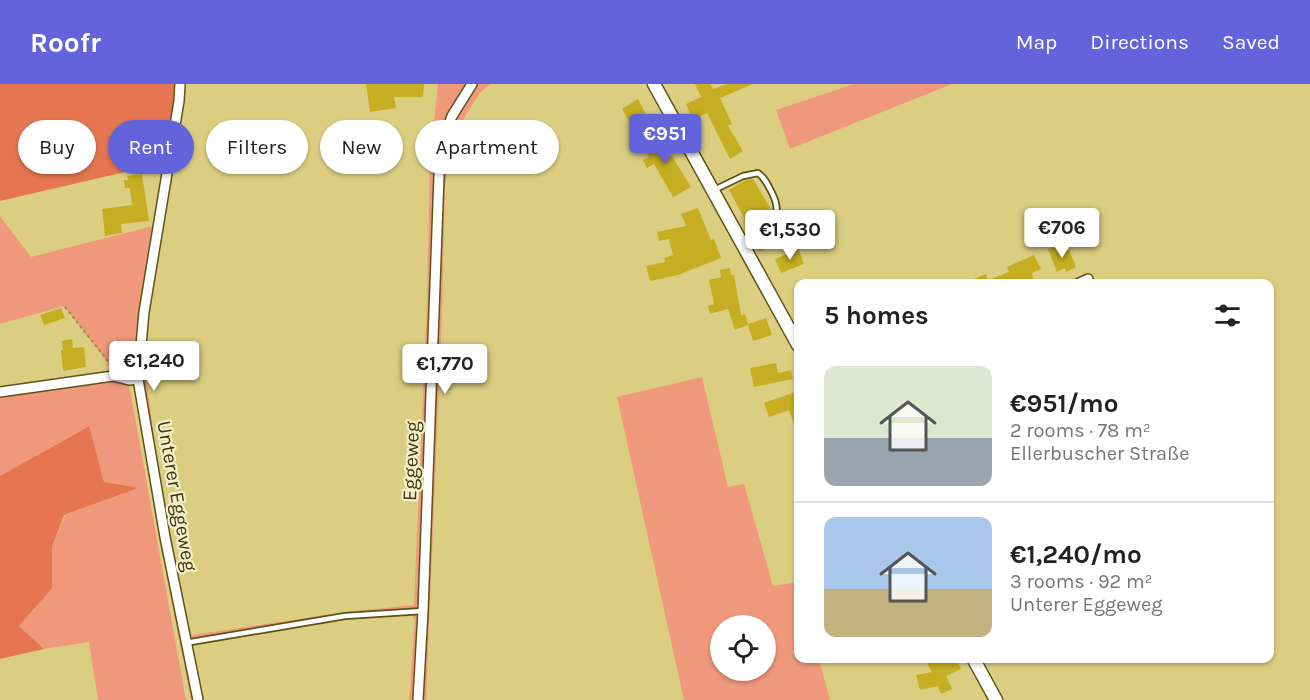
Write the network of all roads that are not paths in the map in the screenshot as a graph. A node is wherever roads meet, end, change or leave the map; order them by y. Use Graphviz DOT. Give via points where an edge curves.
graph roads {
  1 [pos="180,84"];
  2 [pos="470,84"];
  3 [pos="654,84"];
  4 [pos="713,190"];
  5 [pos="741,240"];
  6 [pos="794,338"];
  7 [pos="138,379"];
  8 [pos="0,392"];
  9 [pos="423,610"];
  10 [pos="185,643"];
  11 [pos="976,663"];
  12 [pos="198,700"];
  13 [pos="418,700"];
  14 [pos="996,700"];
  1 -- 7 [label="street, Unterer Eggeweg" via="144,312"];
  2 -- 9 [label="street, Eggeweg" via="440,149"];
  3 -- 4 [label="main road"];
  4 -- 5 [label="main road"];
  4 -- 5 [label="lane" via="752,173 764,178 778,207 777,214 765,228"];
  5 -- 6 [label="main road"];
  7 -- 8 [label="street" via="113,376"];
  7 -- 10 [label="street, Unterer Eggeweg"];
  9 -- 10 [label="lane" via="345,616"];
  9 -- 13 [label="street, Eggeweg"];
  10 -- 12 [label="street, Unterer Eggeweg"];
  11 -- 14 [label="main road"];
}
